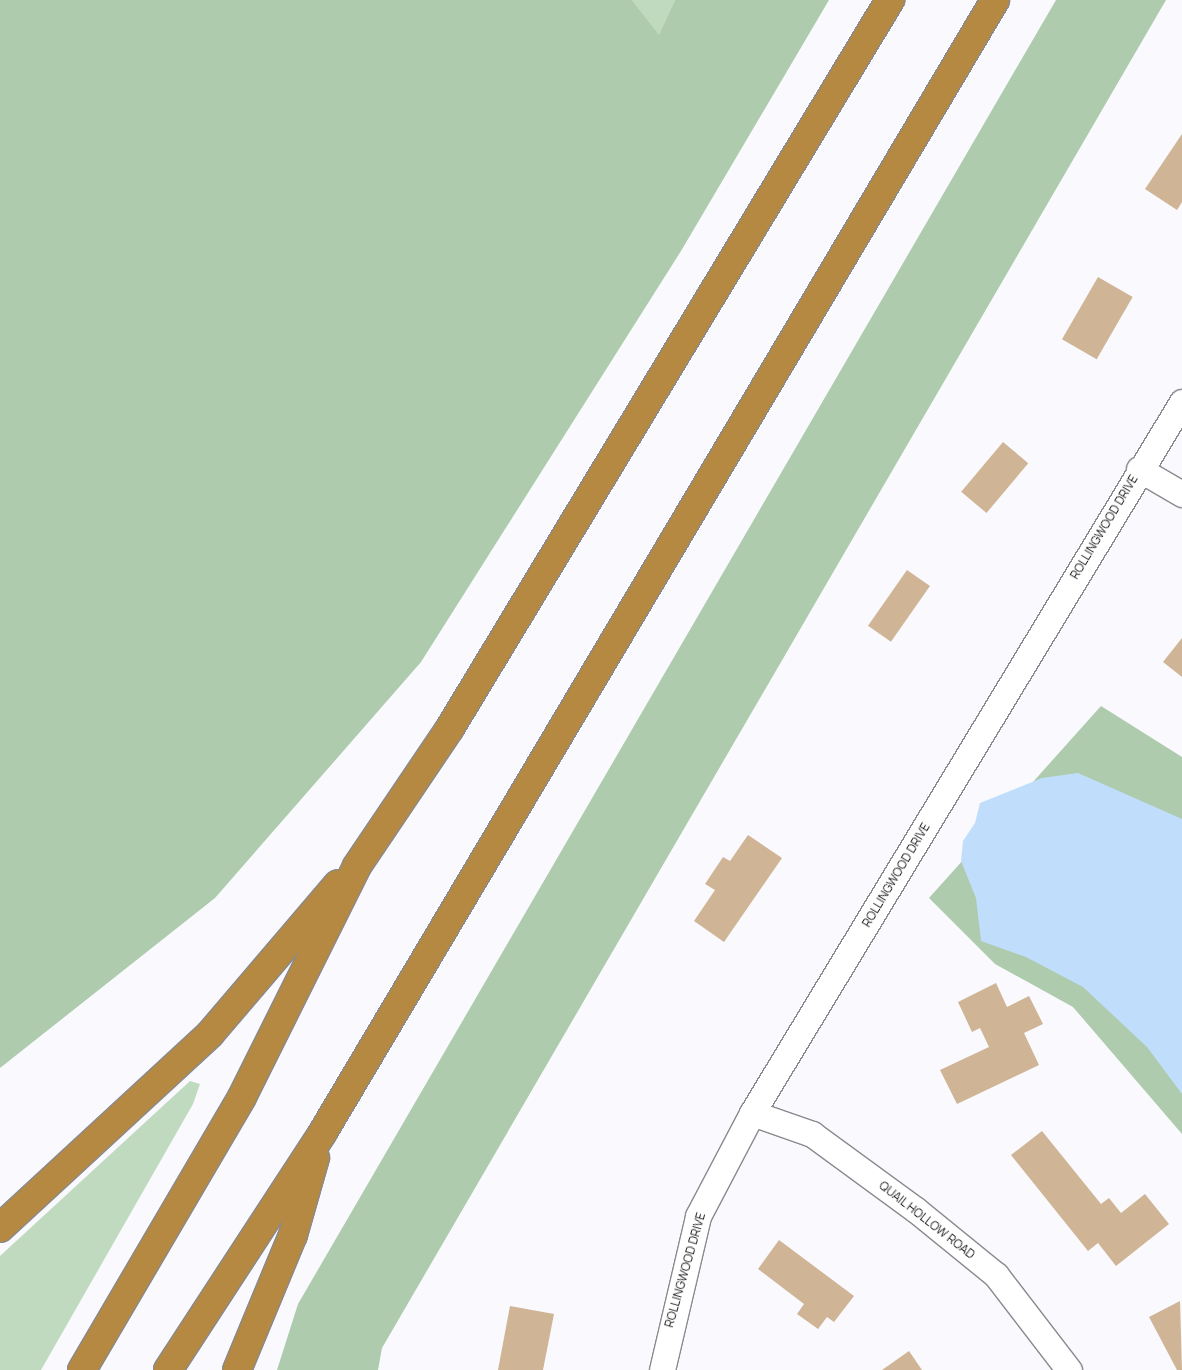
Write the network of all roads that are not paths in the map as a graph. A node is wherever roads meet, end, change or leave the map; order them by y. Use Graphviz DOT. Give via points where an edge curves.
graph roads {
  1 [pos="890,0"];
  2 [pos="994,0"];
  3 [pos="1182,402"];
  4 [pos="1139,469"];
  5 [pos="1182,494"];
  6 [pos="357,866"];
  7 [pos="752,1113"];
  8 [pos="323,1132"];
  9 [pos="0,1228"];
  10 [pos="82,1370"];
  11 [pos="168,1370"];
  12 [pos="237,1370"];
  13 [pos="662,1370"];
  14 [pos="1069,1370"];
  1 -- 6 [label="highway" via="450,728"];
  2 -- 8 [label="highway"];
  3 -- 4 [label="street, ROLLINGWOOD DRIVE"];
  4 -- 5 [label="street"];
  4 -- 7 [label="street, ROLLINGWOOD DRIVE"];
  6 -- 9 [label="highway" via="331,890 210,1034"];
  6 -- 10 [label="highway" via="242,1097"];
  7 -- 13 [label="street, ROLLINGWOOD DRIVE" via="698,1216"];
  7 -- 14 [label="street, QUAIL HOLLOW ROAD" via="812,1134 931,1222 996,1275"];
  8 -- 11 [label="highway"];
  8 -- 12 [label="highway" via="293,1235"];
}
